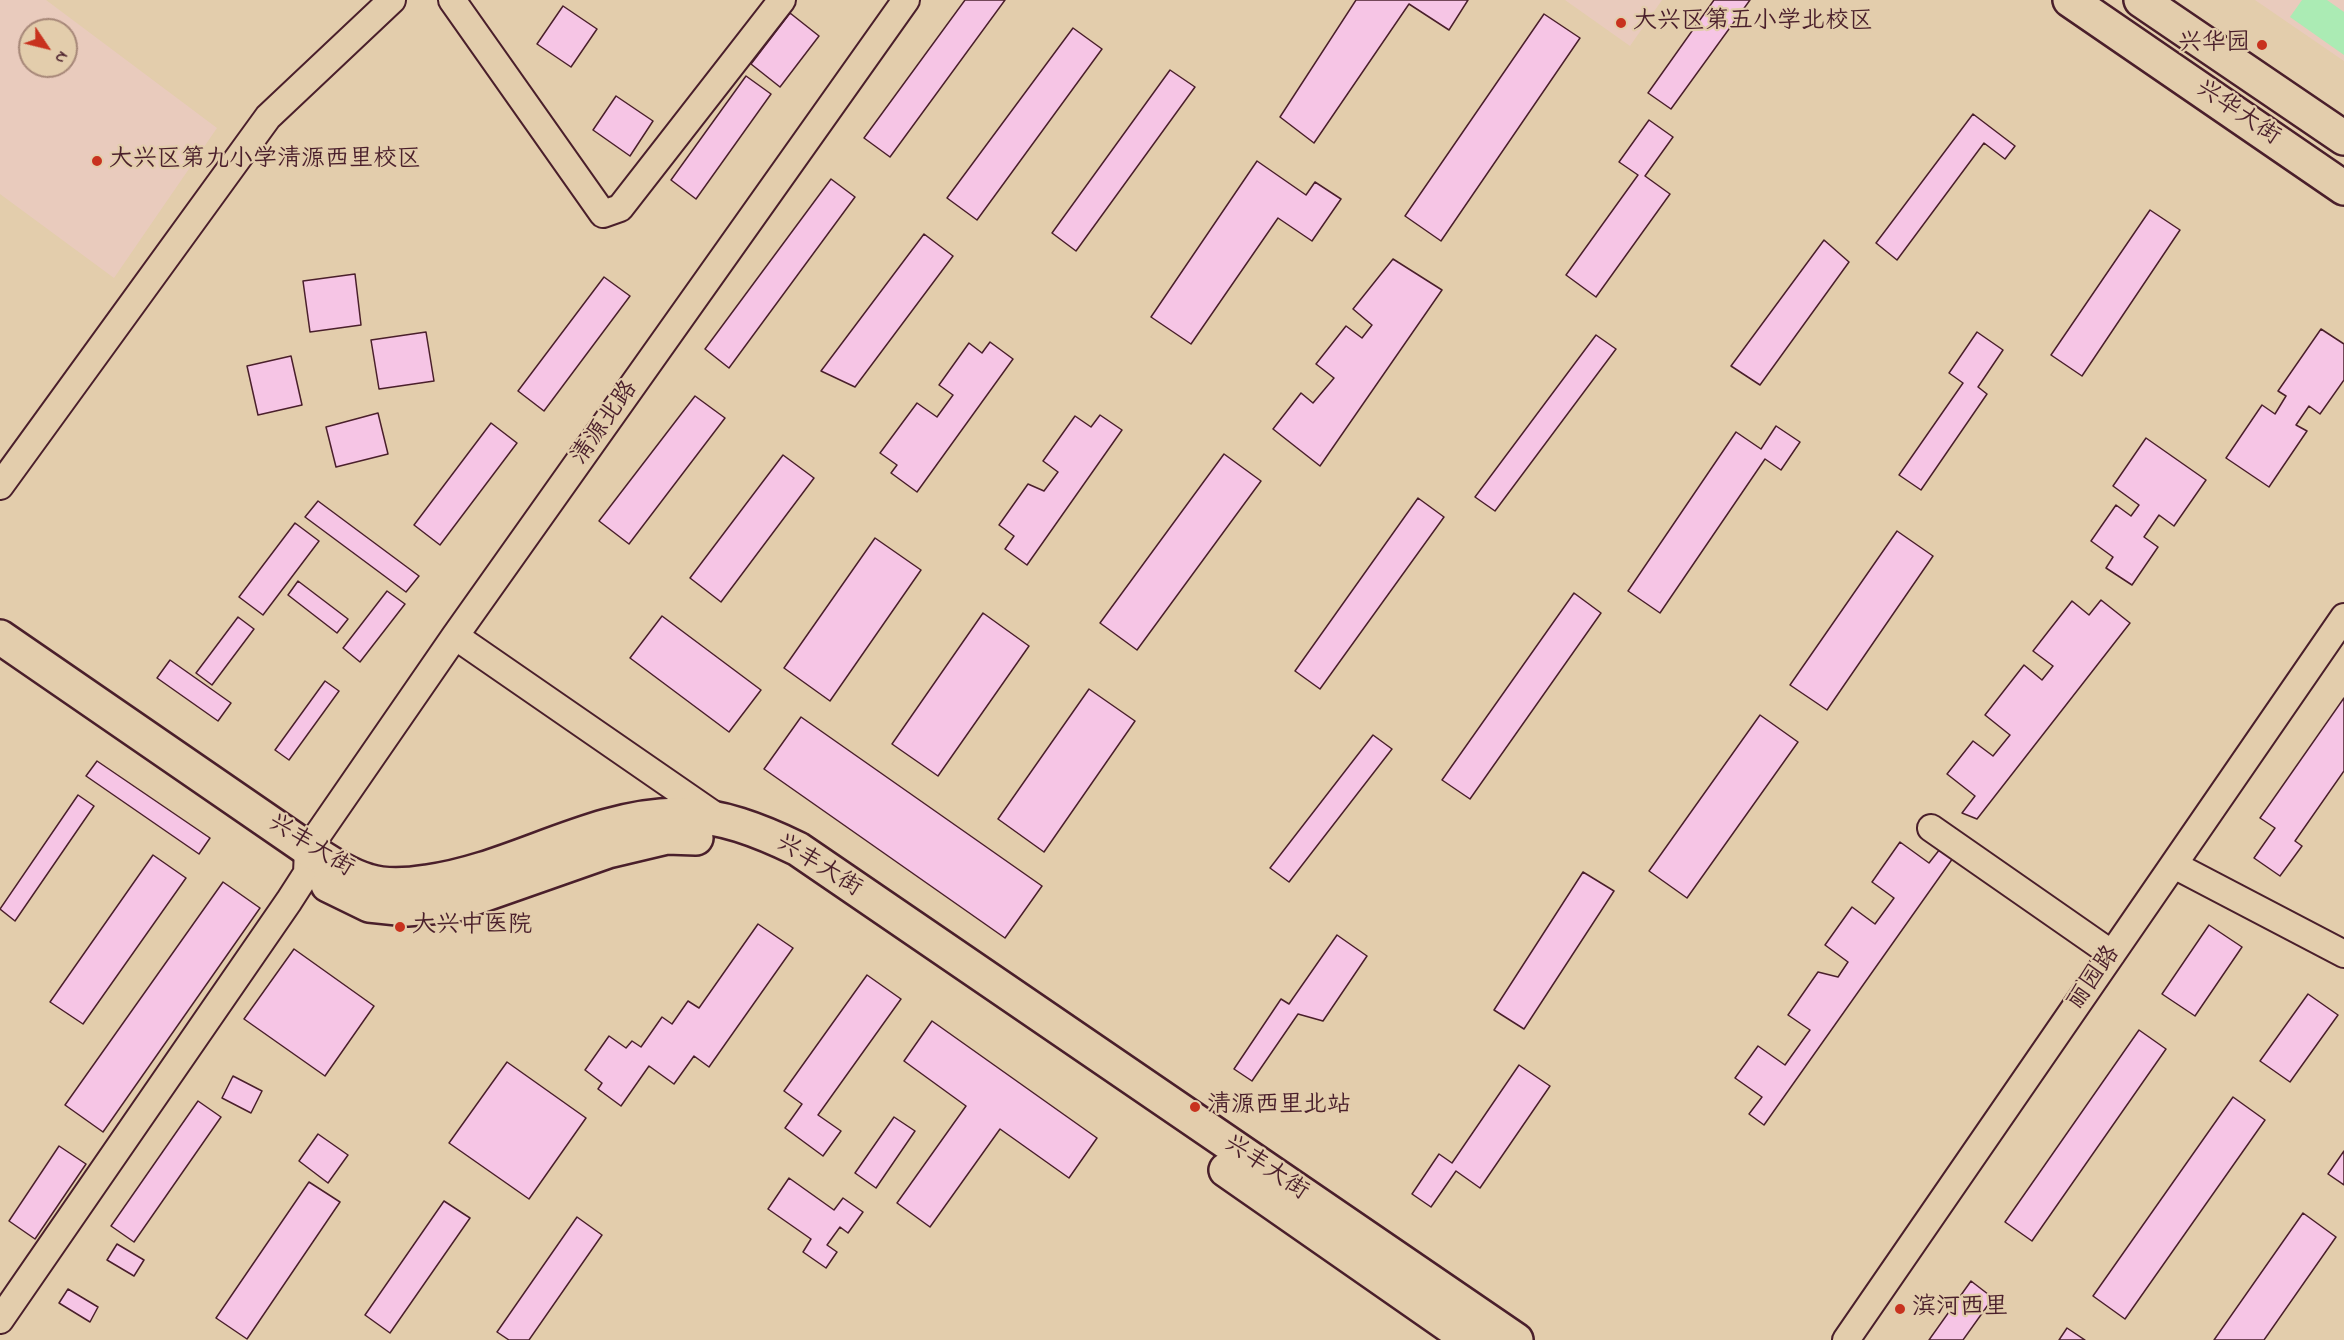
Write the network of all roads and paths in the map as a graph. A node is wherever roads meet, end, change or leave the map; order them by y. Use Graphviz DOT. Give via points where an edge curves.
graph roads {
  1 [pos="393,0"];
  2 [pos="452,0"];
  3 [pos="782,0"];
  4 [pos="906,0"];
  5 [pos="2070,0"];
  6 [pos="2141,0"];
  7 [pos="2344,138"];
  8 [pos="2344,188"];
  9 [pos="0,486"];
  10 [pos="2343,622"];
  11 [pos="455,636"];
  12 [pos="0,637"];
  13 [pos="0,660"];
  14 [pos="723,821"];
  15 [pos="1931,828"];
  16 [pos="308,861"];
  17 [pos="2174,865"];
  18 [pos="2112,954"];
  19 [pos="2344,954"];
  20 [pos="0,1320"];
  21 [pos="1470,1340"];
  22 [pos="1516,1340"];
  23 [pos="1846,1340"];
  1 -- 9 [label="street" via="268,117"];
  2 -- 3 [label="street" via="603,214 620,208"];
  4 -- 11 [label="street, 清源北路"];
  5 -- 8 [label="main road, 兴华大街"];
  6 -- 7 [label="main road, 兴华大街"];
  10 -- 17 [label="street, 丽园路"];
  11 -- 14 [label="street"];
  11 -- 16 [label="street, 清源北路"];
  12 -- 16 [label="main road, 兴丰大街"];
  13 -- 16 [label="main road, 兴丰大街"];
  14 -- 16 [label="main road, 兴丰大街" via="678,815 634,820 454,878 400,885 368,881 336,867"];
  14 -- 22 [label="main road, 兴丰大街" via="759,830 798,849"];
  15 -- 18 [label="street"];
  16 -- 20 [label="street, 清源北路"];
  16 -- 21 [label="main road, 兴丰大街" via="369,905 407,909 454,905 608,851 667,837 739,843 774,858 847,905"];
  17 -- 18 [label="street, 丽园路"];
  17 -- 19 [label="street"];
  18 -- 23 [label="street, 丽园路"];
}
